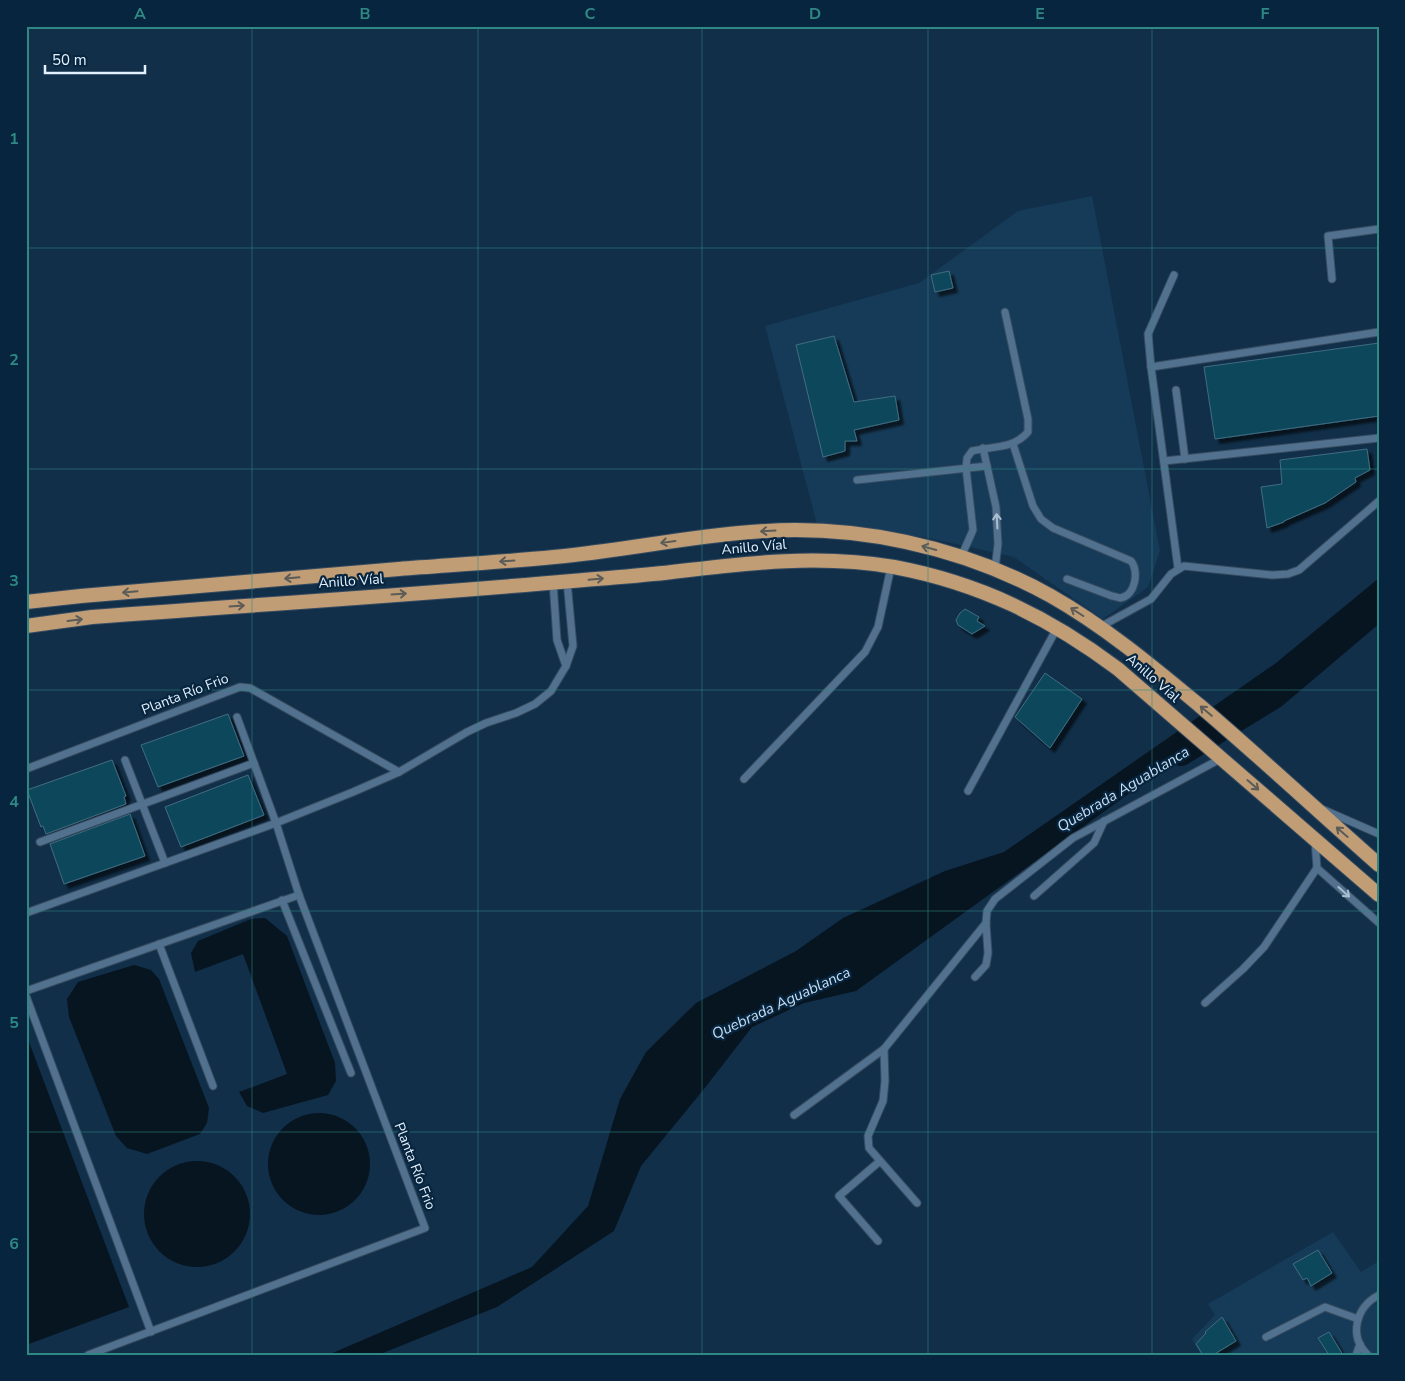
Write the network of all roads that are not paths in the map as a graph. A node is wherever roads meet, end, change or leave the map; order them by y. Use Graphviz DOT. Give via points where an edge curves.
graph roads {
  1 [pos="1379,229"];
  2 [pos="1174,275"];
  3 [pos="1332,279"];
  4 [pos="1005,312"];
  5 [pos="1379,332"];
  6 [pos="1151,367"];
  7 [pos="1176,390"];
  8 [pos="1379,438"];
  9 [pos="1013,444"];
  10 [pos="983,448"];
  11 [pos="1185,459"];
  12 [pos="1164,461"];
  13 [pos="987,466"];
  14 [pos="966,468"];
  15 [pos="857,480"];
  16 [pos="1379,501"];
  17 [pos="961,557"];
  18 [pos="891,567"];
  19 [pos="1178,568"];
  20 [pos="995,569"];
  21 [pos="1067,579"];
  22 [pos="567,581"];
  23 [pos="552,582"];
  24 [pos="26,602"];
  25 [pos="26,626"];
  26 [pos="1100,627"];
  27 [pos="1058,628"];
  28 [pos="566,666"];
  29 [pos="237,717"];
  30 [pos="1219,755"];
  31 [pos="126,760"];
  32 [pos="254,763"];
  33 [pos="26,769"];
  34 [pos="399,772"];
  35 [pos="744,779"];
  36 [pos="968,791"];
  37 [pos="1309,803"];
  38 [pos="141,804"];
  39 [pos="1104,820"];
  40 [pos="276,823"];
  41 [pos="1379,834"];
  42 [pos="1314,838"];
  43 [pos="40,842"];
  44 [pos="164,863"];
  45 [pos="1379,865"];
  46 [pos="1317,868"];
  47 [pos="299,895"];
  48 [pos="1379,895"];
  49 [pos="1034,896"];
  50 [pos="282,900"];
  51 [pos="26,913"];
  52 [pos="986,923"];
  53 [pos="1379,924"];
  54 [pos="159,944"];
  55 [pos="975,977"];
  56 [pos="26,992"];
  57 [pos="26,996"];
  58 [pos="1205,1003"];
  59 [pos="884,1049"];
  60 [pos="351,1072"];
  61 [pos="212,1086"];
  62 [pos="794,1115"];
  63 [pos="880,1161"];
  64 [pos="917,1203"];
  65 [pos="878,1241"];
  66 [pos="1379,1295"];
  67 [pos="1358,1319"];
  68 [pos="150,1332"];
  69 [pos="1266,1337"];
  70 [pos="1360,1344"];
  71 [pos="88,1355"];
  72 [pos="1356,1355"];
  73 [pos="1368,1355"];
  1 -- 3 [label="lane" via="1328,236"];
  2 -- 6 [label="lane" via="1148,334"];
  4 -- 9 [label="lane" via="1028,419 1028,432"];
  5 -- 6 [label="lane"];
  6 -- 12 [label="lane"];
  7 -- 11 [label="lane"];
  8 -- 11 [label="lane"];
  9 -- 10 [label="lane"];
  9 -- 21 [label="lane" via="1033,506 1041,519 1053,528 1131,560 1135,565 1132,588 1120,598"];
  10 -- 13 [label="lane"];
  10 -- 14 [label="lane" via="972,451"];
  11 -- 12 [label="lane"];
  12 -- 19 [label="lane"];
  13 -- 14 [label="lane"];
  20 -- 13 [label="lane, one-way" via="998,544 996,506"];
  14 -- 15 [label="lane"];
  14 -- 17 [label="lane" via="973,530"];
  16 -- 19 [label="lane" via="1299,570 1288,574 1197,566"];
  17 -- 20 [label="highway, Anillo Víal"];
  17 -- 24 [label="highway, Anillo Víal, one-way" via="901,541 858,534 751,532 558,557"];
  22 -- 18 [label="highway, Anillo Víal, one-way" via="803,560"];
  18 -- 27 [label="highway, Anillo Víal" via="977,590 1032,613"];
  18 -- 35 [label="lane" via="878,626 865,652"];
  19 -- 26 [label="lane" via="1151,599"];
  26 -- 20 [label="highway, Anillo Víal, one-way" via="1049,595"];
  22 -- 23 [label="highway, Anillo Víal"];
  22 -- 28 [label="lane" via="573,646"];
  25 -- 23 [label="highway, Anillo Víal, one-way"];
  23 -- 28 [label="lane" via="556,640"];
  37 -- 26 [label="highway, Anillo Víal, one-way" via="1172,683"];
  27 -- 30 [label="highway, Anillo Víal" via="1118,669"];
  27 -- 36 [label="lane"];
  28 -- 34 [label="lane" via="550,691 535,704 467,732"];
  29 -- 32 [label="lane, Planta Río Frio"];
  30 -- 39 [label="lane"];
  30 -- 42 [label="highway, Anillo Víal, one-way"];
  31 -- 38 [label="lane"];
  32 -- 38 [label="lane"];
  32 -- 40 [label="lane, Planta Río Frio"];
  33 -- 34 [label="lane, Planta Río Frio" via="240,687 250,688"];
  34 -- 40 [label="lane"];
  37 -- 41 [label="lane"];
  45 -- 37 [label="highway, Anillo Víal, one-way"];
  38 -- 43 [label="lane"];
  38 -- 44 [label="lane"];
  39 -- 49 [label="lane" via="1094,843"];
  39 -- 52 [label="lane" via="1073,838 994,899 987,911"];
  40 -- 44 [label="lane"];
  40 -- 47 [label="lane, Planta Río Frio"];
  42 -- 46 [label="lane"];
  42 -- 48 [label="highway, Anillo Víal"];
  44 -- 51 [label="lane"];
  46 -- 53 [label="lane, one-way"];
  46 -- 58 [label="lane" via="1264,947"];
  47 -- 50 [label="lane"];
  47 -- 68 [label="lane, Planta Río Frio" via="425,1228"];
  50 -- 54 [label="lane"];
  50 -- 60 [label="lane"];
  52 -- 55 [label="lane" via="986,965"];
  52 -- 59 [label="lane"];
  54 -- 56 [label="lane"];
  54 -- 61 [label="lane"];
  57 -- 68 [label="lane"];
  59 -- 62 [label="lane"];
  59 -- 63 [label="lane" via="886,1081 883,1100 868,1136 869,1148"];
  63 -- 64 [label="lane"];
  63 -- 65 [label="lane" via="839,1196"];
  66 -- 67 [label="lane" via="1363,1308"];
  67 -- 69 [label="lane" via="1325,1307"];
  67 -- 70 [label="lane"];
  68 -- 71 [label="lane, Planta Río Frio"];
  70 -- 72 [label="lane"];
  70 -- 73 [label="lane"];
}
